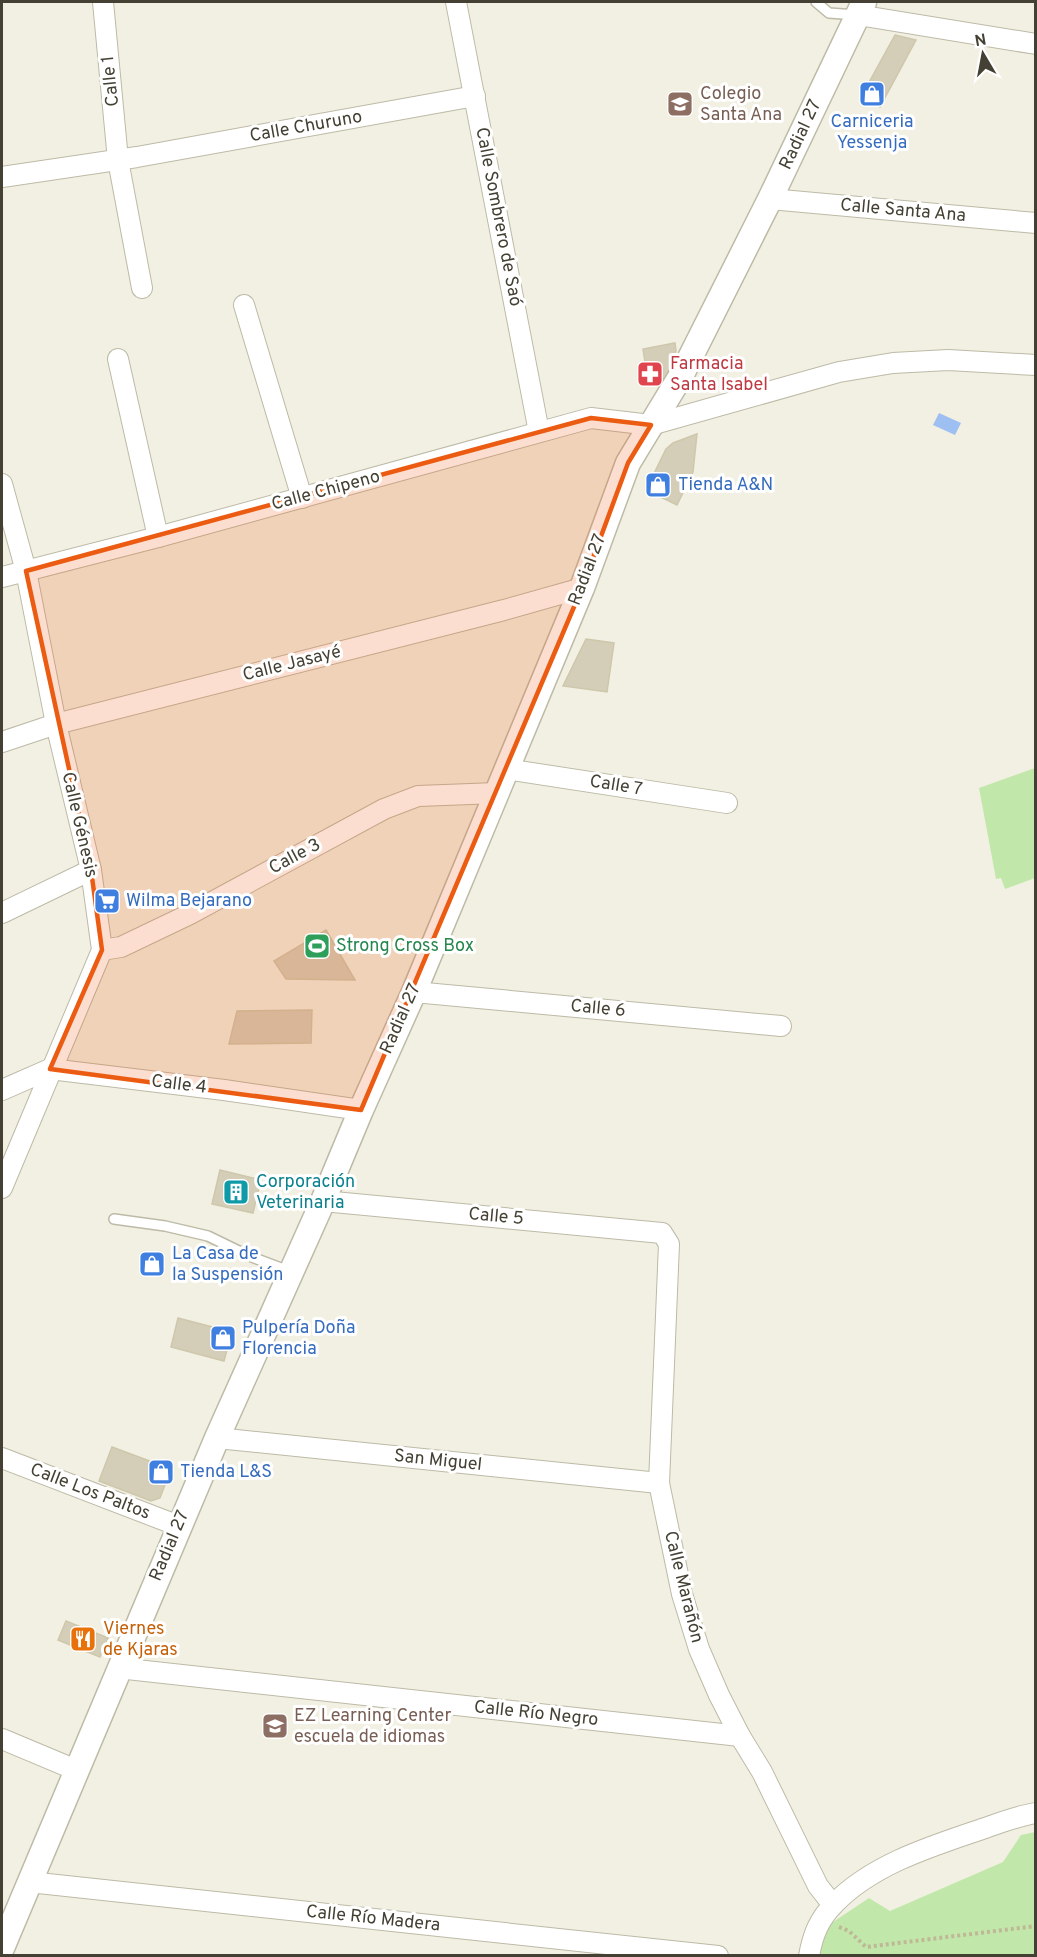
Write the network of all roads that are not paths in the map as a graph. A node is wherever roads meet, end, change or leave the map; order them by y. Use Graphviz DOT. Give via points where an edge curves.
graph roads {
  1 [pos="103,2"];
  2 [pos="456,2"];
  3 [pos="816,2"];
  4 [pos="861,8"];
  5 [pos="1035,44"];
  6 [pos="475,96"];
  7 [pos="128,159"];
  8 [pos="2,177"];
  9 [pos="770,199"];
  10 [pos="1035,223"];
  11 [pos="142,288"];
  12 [pos="244,305"];
  13 [pos="118,359"];
  14 [pos="1035,365"];
  15 [pos="651,425"];
  16 [pos="539,432"];
  17 [pos="2,484"];
  18 [pos="302,498"];
  19 [pos="158,537"];
  20 [pos="26,571"];
  21 [pos="2,578"];
  22 [pos="582,588"];
  23 [pos="56,724"];
  24 [pos="2,742"];
  25 [pos="506,769"];
  26 [pos="497,793"];
  27 [pos="727,803"];
  28 [pos="91,870"];
  29 [pos="2,913"];
  30 [pos="102,950"];
  31 [pos="414,992"];
  32 [pos="781,1026"];
  33 [pos="50,1069"];
  34 [pos="2,1090"];
  35 [pos="361,1110"];
  36 [pos="2,1188"];
  37 [pos="323,1201"];
  38 [pos="114,1219"];
  39 [pos="666,1237"];
  40 [pos="292,1272"];
  41 [pos="217,1438"];
  42 [pos="2,1458"];
  43 [pos="659,1483"];
  44 [pos="179,1526"];
  45 [pos="118,1668"];
  46 [pos="740,1737"];
  47 [pos="2,1738"];
  48 [pos="76,1770"];
  49 [pos="1035,1813"];
  50 [pos="29,1882"];
  51 [pos="831,1914"];
  52 [pos="2,1948"];
  53 [pos="718,1956"];
  54 [pos="808,1956"];
  1 -- 7 [label="street, Calle 1"];
  2 -- 6 [label="street, Calle Sombrero de Saó"];
  3 -- 4 [label="lane" via="829,13"];
  4 -- 5 [label="street"];
  4 -- 9 [label="street, Radial 27"];
  6 -- 7 [label="street, Calle Churuno"];
  6 -- 16 [label="street, Calle Sombrero de Saó"];
  7 -- 8 [label="street, Calle Churuno"];
  7 -- 11 [label="street, Calle 1"];
  9 -- 10 [label="street, Calle Santa Ana"];
  9 -- 15 [label="street, Radial 27" via="682,374"];
  12 -- 18 [label="street"];
  13 -- 19 [label="street"];
  14 -- 15 [label="street" via="948,360 893,363 839,372"];
  15 -- 16 [label="street, Calle Chipeno" via="591,418"];
  15 -- 22 [label="street, Radial 27" via="628,463"];
  16 -- 18 [label="street, Calle Chipeno"];
  17 -- 20 [label="street, Calle Génesis"];
  18 -- 19 [label="street, Calle Chipeno"];
  19 -- 20 [label="street, Calle Chipeno"];
  20 -- 21 [label="street, Calle Chipeno"];
  20 -- 23 [label="street, Calle Génesis"];
  22 -- 23 [label="street, Calle Jasayé"];
  22 -- 25 [label="street, Radial 27"];
  23 -- 24 [label="street, Calle Jasayé"];
  23 -- 28 [label="street, Calle Génesis"];
  25 -- 26 [label="street, Radial 27"];
  25 -- 27 [label="street, Calle 7"];
  26 -- 30 [label="street, Calle 3" via="418,796 384,809 190,914 121,947"];
  26 -- 31 [label="street, Radial 27"];
  28 -- 29 [label="street"];
  28 -- 30 [label="street, Calle Génesis"];
  30 -- 33 [label="street"];
  31 -- 32 [label="street, Calle 6"];
  31 -- 35 [label="street, Radial 27"];
  33 -- 34 [label="street"];
  33 -- 35 [label="street, Calle 4"];
  33 -- 36 [label="street"];
  35 -- 37 [label="street, Radial 27"];
  37 -- 39 [label="street, Calle 5" via="662,1233"];
  37 -- 40 [label="street, Radial 27"];
  38 -- 40 [label="lane" via="208,1236"];
  39 -- 43 [label="street, Calle Marañón" via="669,1244"];
  40 -- 41 [label="street, Radial 27"];
  41 -- 43 [label="street, San Miguel"];
  41 -- 44 [label="street, Radial 27"];
  42 -- 44 [label="street, Calle Los Paltos"];
  43 -- 46 [label="street, Calle Marañón" via="682,1594 699,1649"];
  44 -- 45 [label="street, Radial 27"];
  45 -- 46 [label="street, Calle Río Negro"];
  45 -- 48 [label="street, Radial 27"];
  46 -- 51 [label="street, Calle Marañón" via="762,1772"];
  47 -- 48 [label="street"];
  48 -- 50 [label="street, Radial 27"];
  49 -- 51 [label="street" via="940,1843 882,1869 850,1888"];
  50 -- 52 [label="street, Radial 27"];
  50 -- 53 [label="street, Calle Río Madera"];
  51 -- 54 [label="street" via="813,1932"];
}
